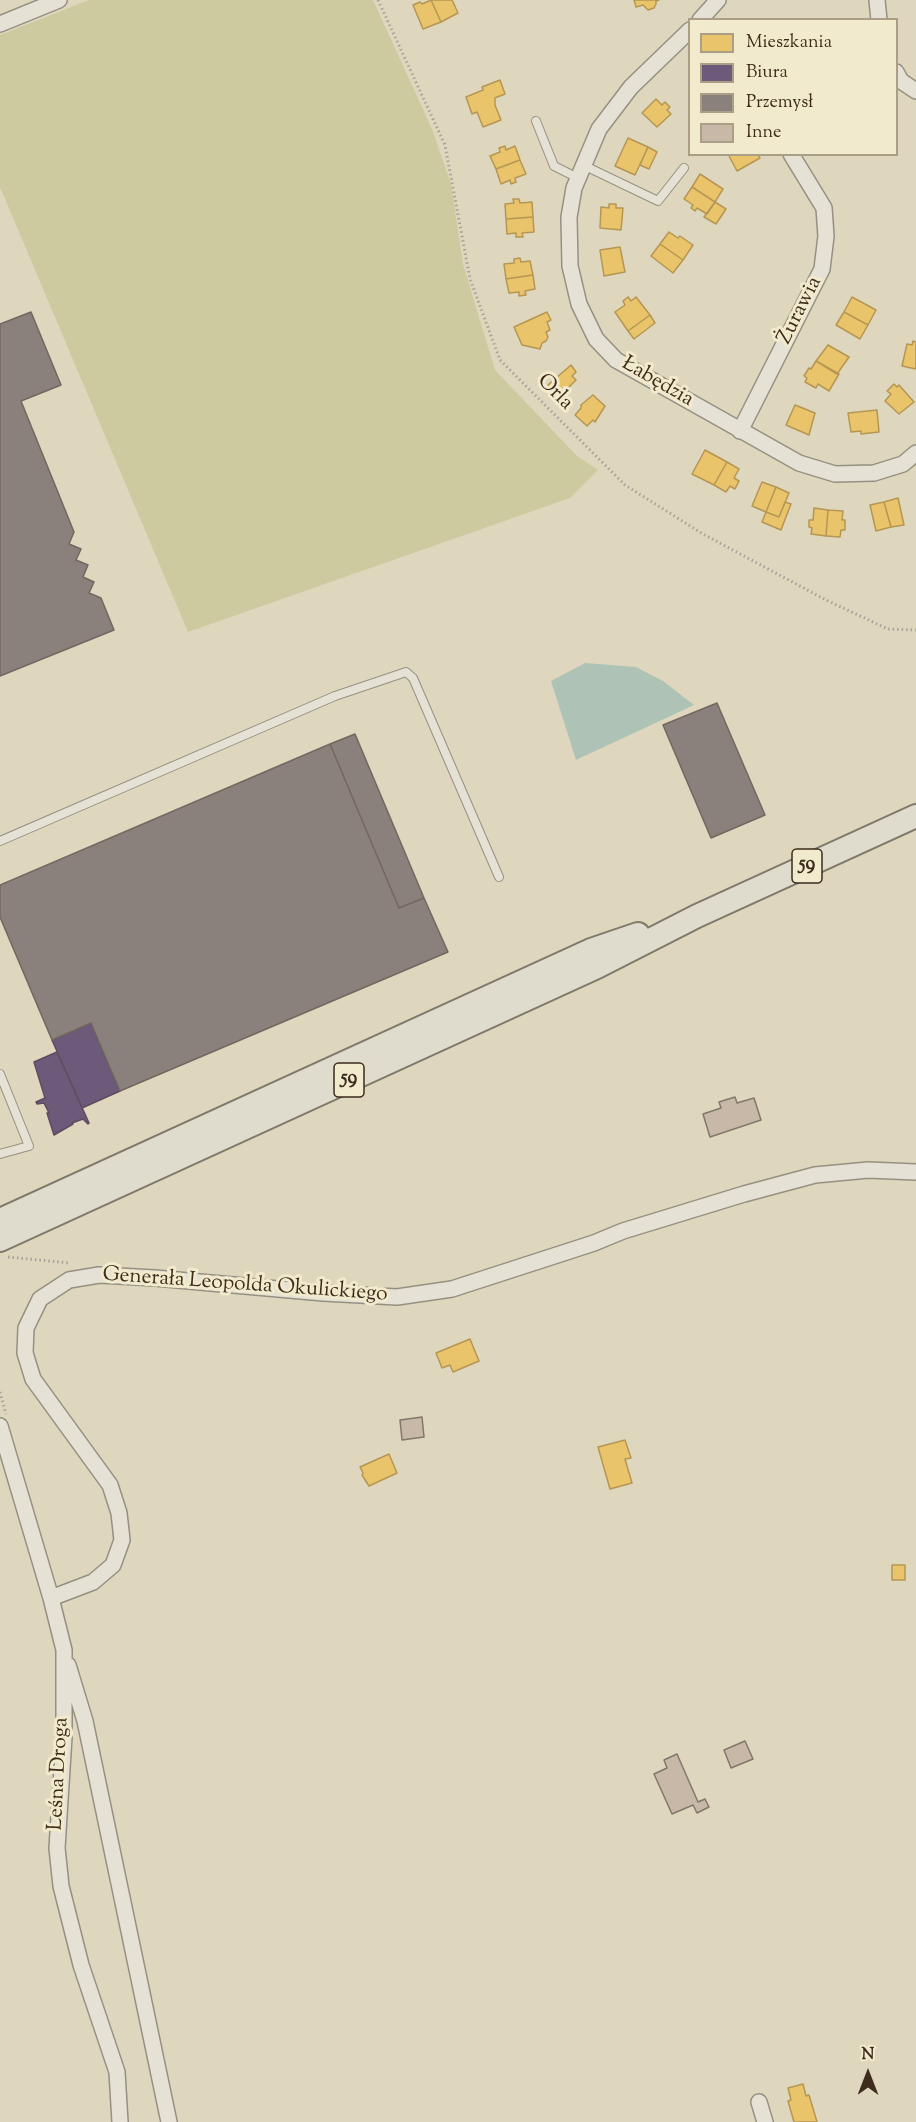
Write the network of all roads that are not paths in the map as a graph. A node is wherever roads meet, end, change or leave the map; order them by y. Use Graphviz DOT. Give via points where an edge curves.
graph roads {
  1 [pos="59,0"];
  2 [pos="718,0"];
  3 [pos="877,0"];
  4 [pos="702,18"];
  5 [pos="879,18"];
  6 [pos="0,24"];
  7 [pos="688,32"];
  8 [pos="898,74"];
  9 [pos="916,91"];
  10 [pos="536,121"];
  11 [pos="792,156"];
  12 [pos="684,168"];
  13 [pos="580,171"];
  14 [pos="740,431"];
  15 [pos="916,453"];
  16 [pos="916,816"];
  17 [pos="0,841"];
  18 [pos="499,877"];
  19 [pos="697,916"];
  20 [pos="0,1074"];
  21 [pos="0,1154"];
  22 [pos="916,1172"];
  23 [pos="0,1220"];
  24 [pos="0,1240"];
  25 [pos="0,1426"];
  26 [pos="51,1598"];
  27 [pos="63,1650"];
  28 [pos="759,2102"];
  29 [pos="120,2122"];
  30 [pos="169,2122"];
  31 [pos="765,2122"];
  1 -- 6 [label="street"];
  2 -- 4 [label="street"];
  3 -- 5 [label="street"];
  7 -- 13 [label="street, Łabędzia" via="631,87 599,129"];
  8 -- 9 [label="street"];
  10 -- 13 [label="lane" via="554,166"];
  11 -- 14 [label="street, Żurawia" via="824,208 822,269"];
  12 -- 13 [label="lane" via="658,201"];
  13 -- 14 [label="street, Łabędzia" via="569,217 570,266 579,304 596,339 616,360"];
  14 -- 15 [label="street, Łabędzia" via="798,463 835,474 874,473 903,464"];
  16 -- 19 [label="main road, 59"];
  17 -- 18 [label="lane" via="335,696 406,672 413,678"];
  19 -- 23 [label="main road, 59" via="591,950"];
  19 -- 24 [label="main road, 59" via="597,967"];
  20 -- 21 [label="lane" via="29,1146"];
  22 -- 26 [label="street, Generała Leopolda Okulickiego" via="868,1170 815,1175 623,1231 452,1289 397,1297 99,1275 69,1280 40,1299 26,1328 25,1353 33,1379 110,1485 122,1540 113,1565 93,1582"];
  25 -- 26 [label="street, Leśna Droga"];
  26 -- 27 [label="street, Leśna Droga"];
  27 -- 29 [label="street, Leśna Droga" via="57,1848 60,1876 81,1965 117,2072"];
  27 -- 30 [label="street" via="85,1721"];
  28 -- 31 [label="street"];
}
